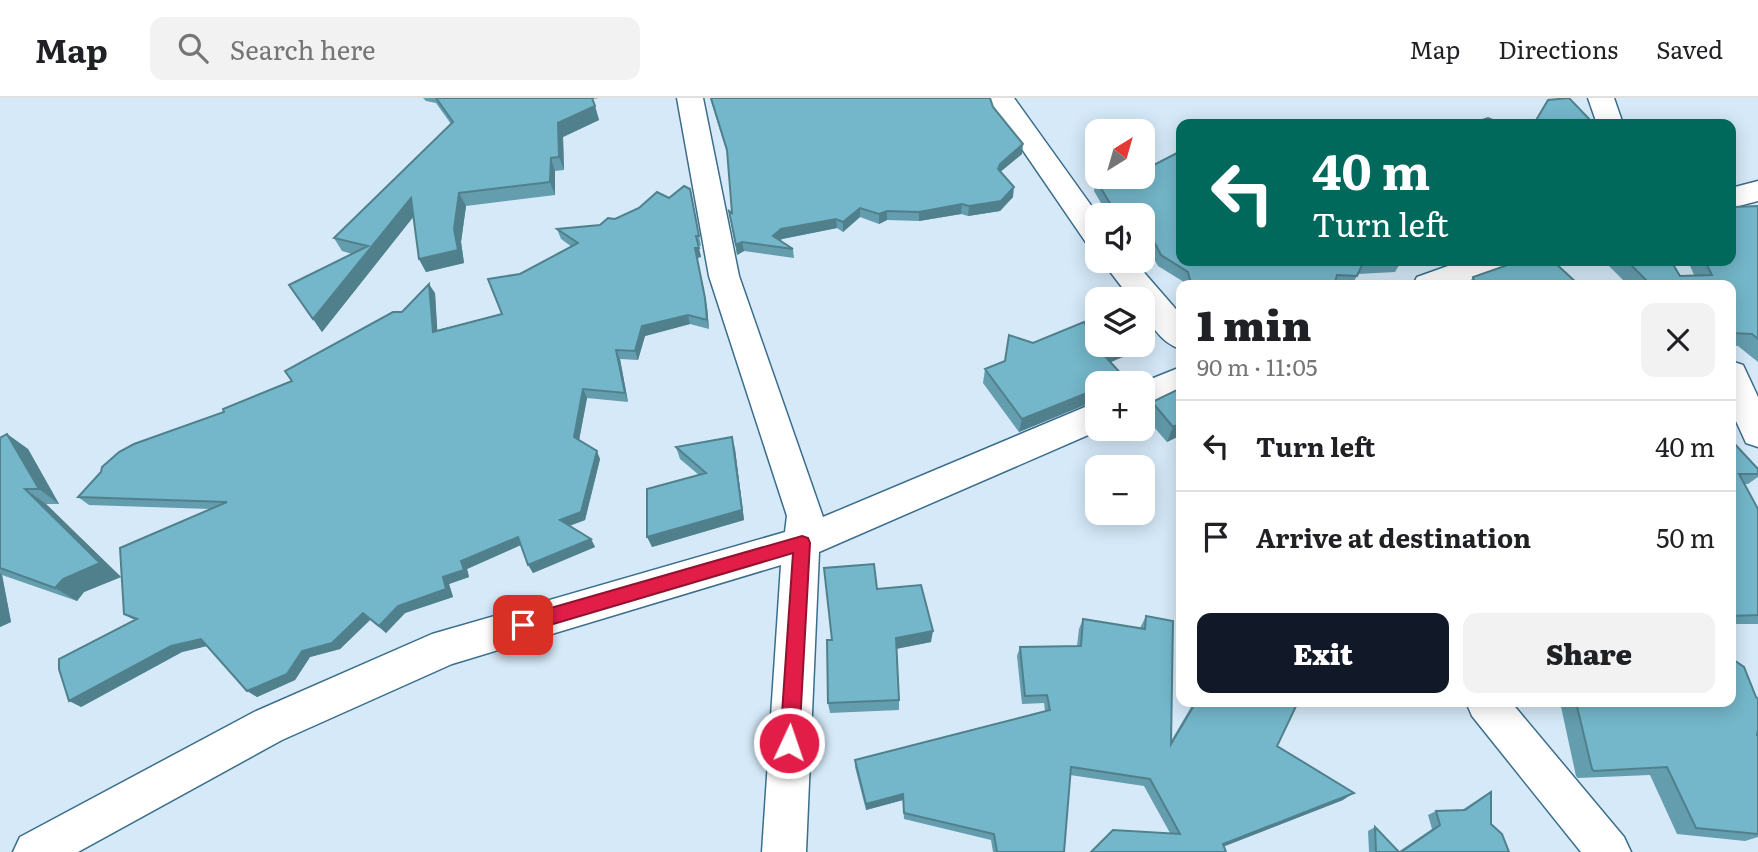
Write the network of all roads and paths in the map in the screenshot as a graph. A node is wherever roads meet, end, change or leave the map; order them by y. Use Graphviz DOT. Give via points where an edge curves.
graph roads {
  1 [pos="690,98"];
  2 [pos="1000,98"];
  3 [pos="1601,98"];
  4 [pos="1608,119"];
  5 [pos="1758,191"];
  6 [pos="1736,197"];
  7 [pos="1085,219"];
  8 [pos="1480,266"];
  9 [pos="1127,273"];
  10 [pos="1442,280"];
  11 [pos="1176,331"];
  12 [pos="1176,382"];
  13 [pos="1736,385"];
  14 [pos="1155,392"];
  15 [pos="1085,421"];
  16 [pos="1758,433"];
  17 [pos="802,543"];
  18 [pos="1490,707"];
  19 [pos="35,852"];
  20 [pos="784,852"];
  21 [pos="1609,852"];
  1 -- 17 [label="street" via="723,276 805,516"];
  2 -- 7 [label="street"];
  3 -- 4 [label="street"];
  5 -- 6 [label="street"];
  8 -- 10 [label="street"];
  9 -- 11 [label="street"];
  12 -- 14 [label="street"];
  13 -- 16 [label="street"];
  15 -- 17 [label="street"];
  17 -- 19 [label="street" via="446,647 268,726"];
  17 -- 20 [label="street"];
  18 -- 21 [label="street"];
}
